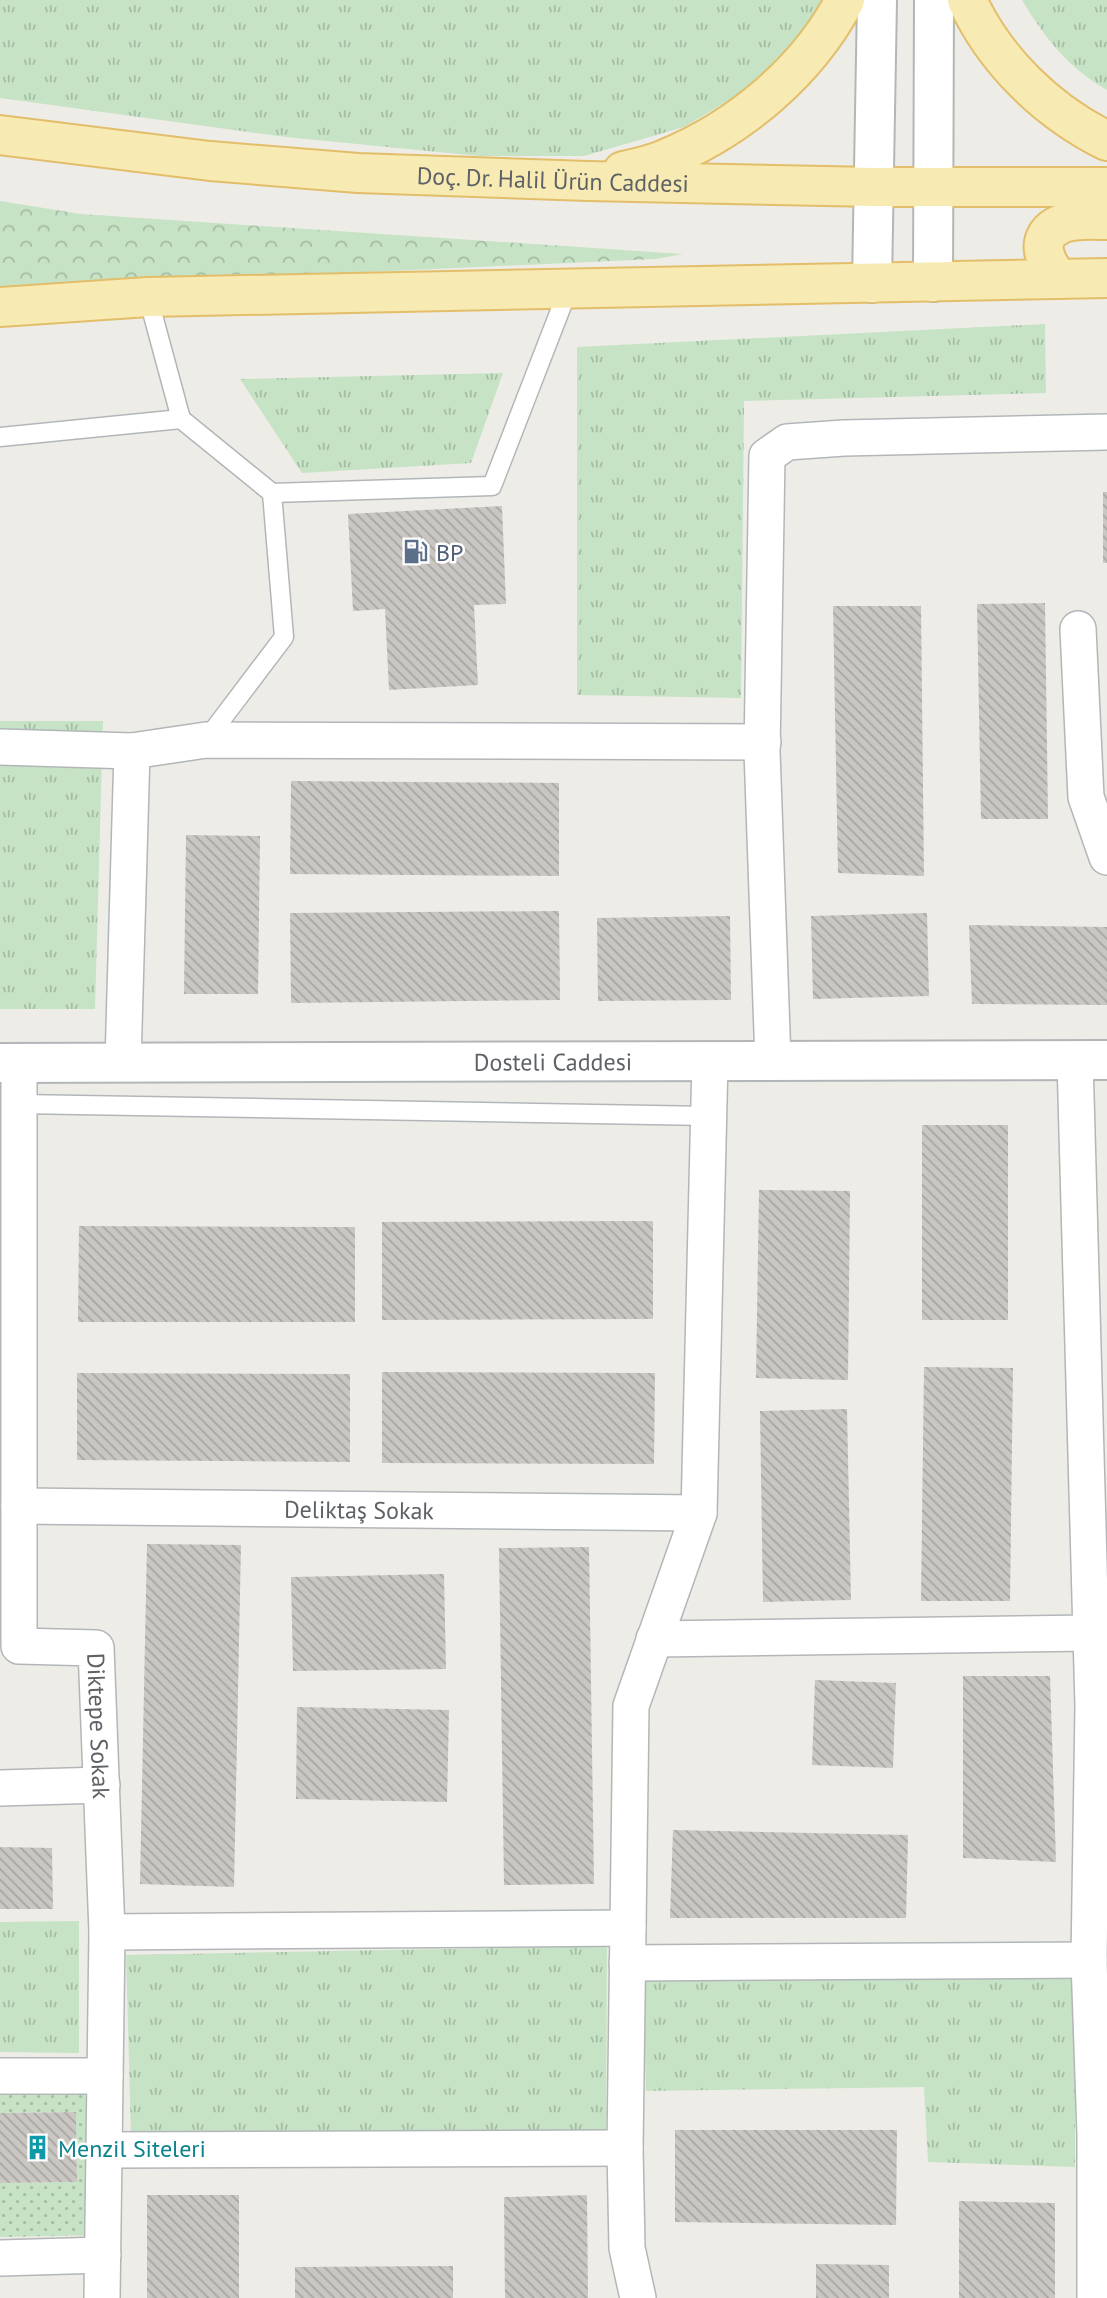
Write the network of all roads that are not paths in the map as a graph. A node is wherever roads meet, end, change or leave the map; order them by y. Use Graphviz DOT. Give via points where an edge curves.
graph roads {
  1 [pos="845,0"];
  2 [pos="877,0"];
  3 [pos="934,0"];
  4 [pos="967,0"];
  5 [pos="0,135"];
  6 [pos="1107,141"];
  7 [pos="588,181"];
  8 [pos="874,187"];
  9 [pos="932,187"];
  10 [pos="1107,187"];
  11 [pos="1107,220"];
  12 [pos="1107,278"];
  13 [pos="1059,279"];
  14 [pos="933,282"];
  15 [pos="872,283"];
  16 [pos="568,290"];
  17 [pos="148,297"];
  18 [pos="0,307"];
  19 [pos="181,419"];
  20 [pos="1107,432"];
  21 [pos="0,437"];
  22 [pos="272,493"];
  23 [pos="1078,629"];
  24 [pos="206,740"];
  25 [pos="763,742"];
  26 [pos="0,747"];
  27 [pos="132,751"];
  28 [pos="1107,857"];
  29 [pos="1091,1060"];
  30 [pos="710,1061"];
  31 [pos="773,1061"];
  32 [pos="123,1062"];
  33 [pos="9,1063"];
  34 [pos="19,1104"];
  35 [pos="709,1116"];
  36 [pos="19,1506"];
  37 [pos="699,1513"];
  38 [pos="1091,1633"];
  39 [pos="654,1639"];
  40 [pos="9,1646"];
  41 [pos="1100,1706"];
  42 [pos="102,1786"];
  43 [pos="0,1788"];
  44 [pos="628,1928"];
  45 [pos="107,1932"];
  46 [pos="1089,1960"];
  47 [pos="627,1963"];
  48 [pos="0,2076"];
  49 [pos="105,2076"];
  50 [pos="1101,2134"];
  51 [pos="625,2148"];
  52 [pos="104,2150"];
  53 [pos="103,2255"];
  54 [pos="0,2258"];
  55 [pos="102,2298"];
  56 [pos="638,2298"];
  57 [pos="1095,2298"];
  1 -- 7 [label="main road" via="806,58 759,104 665,160"];
  2 -- 8 [label="street"];
  3 -- 9 [label="street"];
  4 -- 6 [label="main road" via="1003,59 1042,98"];
  5 -- 7 [label="main road, Doç. Dr. Halil Ürün Caddesi" via="304,169"];
  7 -- 8 [label="main road, Doç. Dr. Halil Ürün Caddesi"];
  8 -- 9 [label="main road, Doç. Dr. Halil Ürün Caddesi"];
  8 -- 15 [label="street"];
  9 -- 10 [label="main road, Doç. Dr. Halil Ürün Caddesi"];
  9 -- 14 [label="street"];
  11 -- 13 [label="main road" via="1065,223 1046,238 1042,251 1046,264"];
  12 -- 13 [label="main road"];
  13 -- 14 [label="main road"];
  14 -- 15 [label="main road"];
  15 -- 16 [label="main road"];
  16 -- 17 [label="main road"];
  16 -- 22 [label="lane" via="492,486"];
  17 -- 18 [label="main road"];
  17 -- 19 [label="lane"];
  19 -- 21 [label="lane"];
  19 -- 22 [label="lane"];
  20 -- 25 [label="street" via="844,438 788,442 767,456"];
  22 -- 24 [label="lane" via="284,638"];
  23 -- 28 [label="street" via="1086,797"];
  24 -- 25 [label="street"];
  24 -- 27 [label="street"];
  25 -- 31 [label="street"];
  26 -- 27 [label="street"];
  27 -- 32 [label="street"];
  29 -- 31 [label="street, Dosteli Caddesi"];
  29 -- 38 [label="street"];
  30 -- 31 [label="street, Dosteli Caddesi"];
  30 -- 32 [label="street, Dosteli Caddesi"];
  30 -- 35 [label="street"];
  32 -- 33 [label="street, Dosteli Caddesi"];
  33 -- 34 [label="street, Diktepe Sokak"];
  34 -- 35 [label="lane"];
  34 -- 36 [label="street, Diktepe Sokak"];
  35 -- 37 [label="street"];
  36 -- 37 [label="street, Deliktaş Sokak"];
  36 -- 40 [label="street, Diktepe Sokak"];
  37 -- 39 [label="street"];
  38 -- 39 [label="street"];
  38 -- 41 [label="street"];
  39 -- 44 [label="street" via="631,1706"];
  40 -- 42 [label="street, Diktepe Sokak" via="96,1648"];
  41 -- 46 [label="street"];
  42 -- 43 [label="street"];
  42 -- 45 [label="street, Diktepe Sokak"];
  44 -- 45 [label="street"];
  44 -- 47 [label="street"];
  45 -- 49 [label="street, Diktepe Sokak"];
  46 -- 47 [label="street"];
  46 -- 50 [label="street"];
  47 -- 51 [label="street"];
  48 -- 49 [label="street"];
  49 -- 52 [label="street, Diktepe Sokak"];
  50 -- 57 [label="street"];
  51 -- 52 [label="street"];
  51 -- 56 [label="street" via="627,2248"];
  52 -- 53 [label="street, Diktepe Sokak"];
  53 -- 54 [label="street"];
  53 -- 55 [label="street, Diktepe Sokak"];
}
